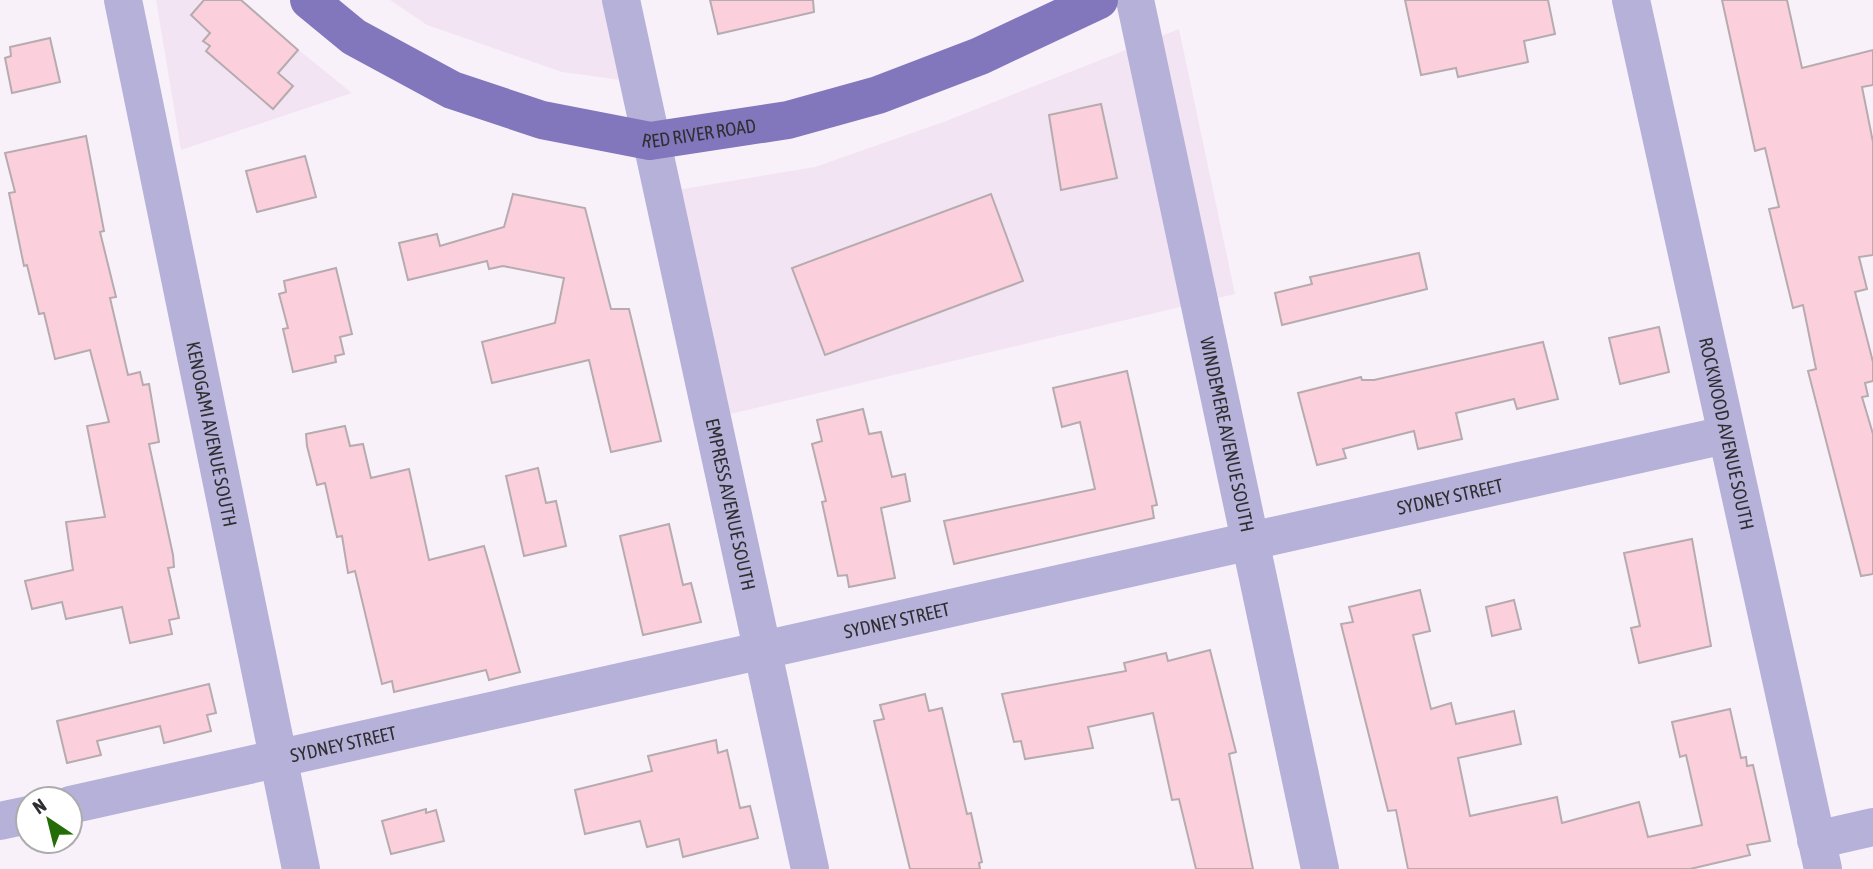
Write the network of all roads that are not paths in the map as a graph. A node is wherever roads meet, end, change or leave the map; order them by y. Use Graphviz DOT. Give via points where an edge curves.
graph roads {
  1 [pos="123,0"];
  2 [pos="309,0"];
  3 [pos="621,0"];
  4 [pos="1100,0"];
  5 [pos="1135,0"];
  6 [pos="1631,0"];
  7 [pos="650,141"];
  8 [pos="1725,435"];
  9 [pos="1249,541"];
  10 [pos="761,650"];
  11 [pos="276,759"];
  12 [pos="84,802"];
  13 [pos="1873,827"];
  14 [pos="1819,855"];
  15 [pos="301,869"];
  16 [pos="810,869"];
  17 [pos="1320,869"];
  1 -- 11 [label="street, KENOGAMI AVENUE SOUTH"];
  2 -- 7 [label="main road, RED RIVER ROAD" via="354,37 452,90 542,120"];
  3 -- 7 [label="street, EMPRESS AVENUE SOUTH"];
  4 -- 7 [label="main road, RED RIVER ROAD" via="980,56 878,95 788,120"];
  5 -- 9 [label="street, WINDEMERE AVENUE SOUTH"];
  6 -- 8 [label="street, ROCKWOOD AVENUE SOUTH"];
  7 -- 10 [label="street, EMPRESS AVENUE SOUTH"];
  8 -- 9 [label="street, SYDNEY STREET"];
  8 -- 14 [label="street, ROCKWOOD AVENUE SOUTH"];
  9 -- 10 [label="street, SYDNEY STREET"];
  9 -- 17 [label="street, WINDEMERE AVENUE SOUTH"];
  10 -- 11 [label="street, SYDNEY STREET"];
  10 -- 16 [label="street, EMPRESS AVENUE SOUTH"];
  11 -- 12 [label="street, SYDNEY STREET"];
  11 -- 15 [label="street, KENOGAMI AVENUE SOUTH"];
  13 -- 14 [label="street"];
}
